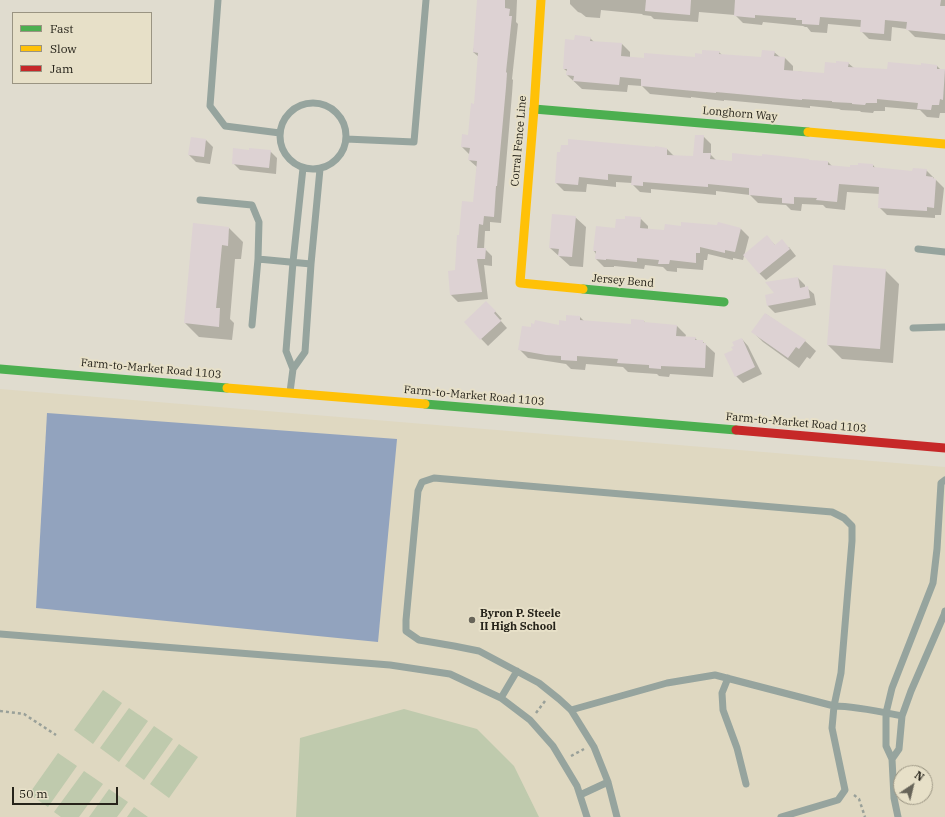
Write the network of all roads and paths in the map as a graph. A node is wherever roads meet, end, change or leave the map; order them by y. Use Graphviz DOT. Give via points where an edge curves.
graph roads {
  1 [pos="218,0"];
  2 [pos="426,0"];
  3 [pos="541,0"];
  4 [pos="534,109"];
  5 [pos="280,133"];
  6 [pos="346,139"];
  7 [pos="945,144"];
  8 [pos="304,168"];
  9 [pos="320,169"];
  10 [pos="200,200"];
  11 [pos="918,248"];
  12 [pos="945,252"];
  13 [pos="258,258"];
  14 [pos="293,262"];
  15 [pos="311,264"];
  16 [pos="520,283"];
  17 [pos="724,302"];
  18 [pos="252,325"];
  19 [pos="945,327"];
  20 [pos="913,328"];
  21 [pos="0,369"];
  22 [pos="293,369"];
  23 [pos="290,393"];
  24 [pos="945,448"];
  25 [pos="945,480"];
  26 [pos="945,611"];
  27 [pos="0,634"];
  28 [pos="517,671"];
  29 [pos="728,678"];
  30 [pos="551,692"];
  31 [pos="501,698"];
  32 [pos="834,706"];
  33 [pos="571,710"];
  34 [pos="0,711"];
  35 [pos="886,713"];
  36 [pos="902,716"];
  37 [pos="530,720"];
  38 [pos="56,735"];
  39 [pos="594,747"];
  40 [pos="892,759"];
  41 [pos="562,762"];
  42 [pos="608,782"];
  43 [pos="746,784"];
  44 [pos="845,790"];
  45 [pos="580,795"];
  46 [pos="587,817"];
  47 [pos="617,817"];
  48 [pos="781,817"];
  49 [pos="865,817"];
  50 [pos="898,817"];
  1 -- 5 [label="lane" via="210,106 225,126"];
  2 -- 6 [label="lane" via="414,142"];
  3 -- 4 [label="main road, Corral Fence Line"];
  4 -- 7 [label="main road, Longhorn Way"];
  4 -- 16 [label="main road, Corral Fence Line"];
  5 -- 6 [label="lane" via="285,117 294,109 304,104 315,103 334,111 341,119"];
  5 -- 8 [label="lane" via="282,150 289,160"];
  6 -- 9 [label="lane" via="338,158"];
  8 -- 9 [label="lane"];
  8 -- 14 [label="lane"];
  9 -- 15 [label="lane"];
  10 -- 13 [label="lane" via="252,205 259,222"];
  11 -- 12 [label="lane"];
  13 -- 14 [label="lane"];
  13 -- 18 [label="lane"];
  14 -- 15 [label="lane"];
  14 -- 22 [label="lane" via="286,352"];
  15 -- 22 [label="lane" via="305,352"];
  16 -- 17 [label="main road, Jersey Bend"];
  19 -- 20 [label="lane"];
  21 -- 23 [label="main road, Farm-to-Market Road 1103"];
  22 -- 23 [label="lane"];
  23 -- 24 [label="main road, Farm-to-Market Road 1103"];
  25 -- 35 [label="lane" via="941,482 933,584 892,688"];
  26 -- 36 [label="lane" via="910,691"];
  27 -- 31 [label="lane" via="390,665 450,674"];
  28 -- 30 [label="lane"];
  28 -- 31 [label="lane"];
  28 -- 32 [label="lane" via="479,651 420,640 406,631 418,491 422,482 434,478 832,512 844,518 852,526 852,541 841,673"];
  29 -- 32 [label="lane"];
  29 -- 33 [label="lane" via="715,675 667,683"];
  29 -- 43 [label="lane" via="722,694 723,710 737,748"];
  30 -- 33 [label="lane"];
  30 -- 37 [label="path"];
  31 -- 37 [label="lane"];
  32 -- 35 [label="lane"];
  32 -- 44 [label="lane" via="832,728"];
  33 -- 39 [label="lane"];
  34 -- 38 [label="path" via="24,714"];
  35 -- 36 [label="lane"];
  35 -- 40 [label="lane" via="886,746"];
  36 -- 40 [label="lane" via="898,749"];
  37 -- 41 [label="lane" via="553,746"];
  39 -- 41 [label="path" via="582,749"];
  39 -- 42 [label="lane"];
  40 -- 50 [label="lane" via="894,798"];
  41 -- 45 [label="lane"];
  42 -- 45 [label="lane"];
  42 -- 47 [label="lane"];
  44 -- 48 [label="lane" via="838,800"];
  44 -- 49 [label="path" via="858,799"];
  45 -- 46 [label="lane"];
}
